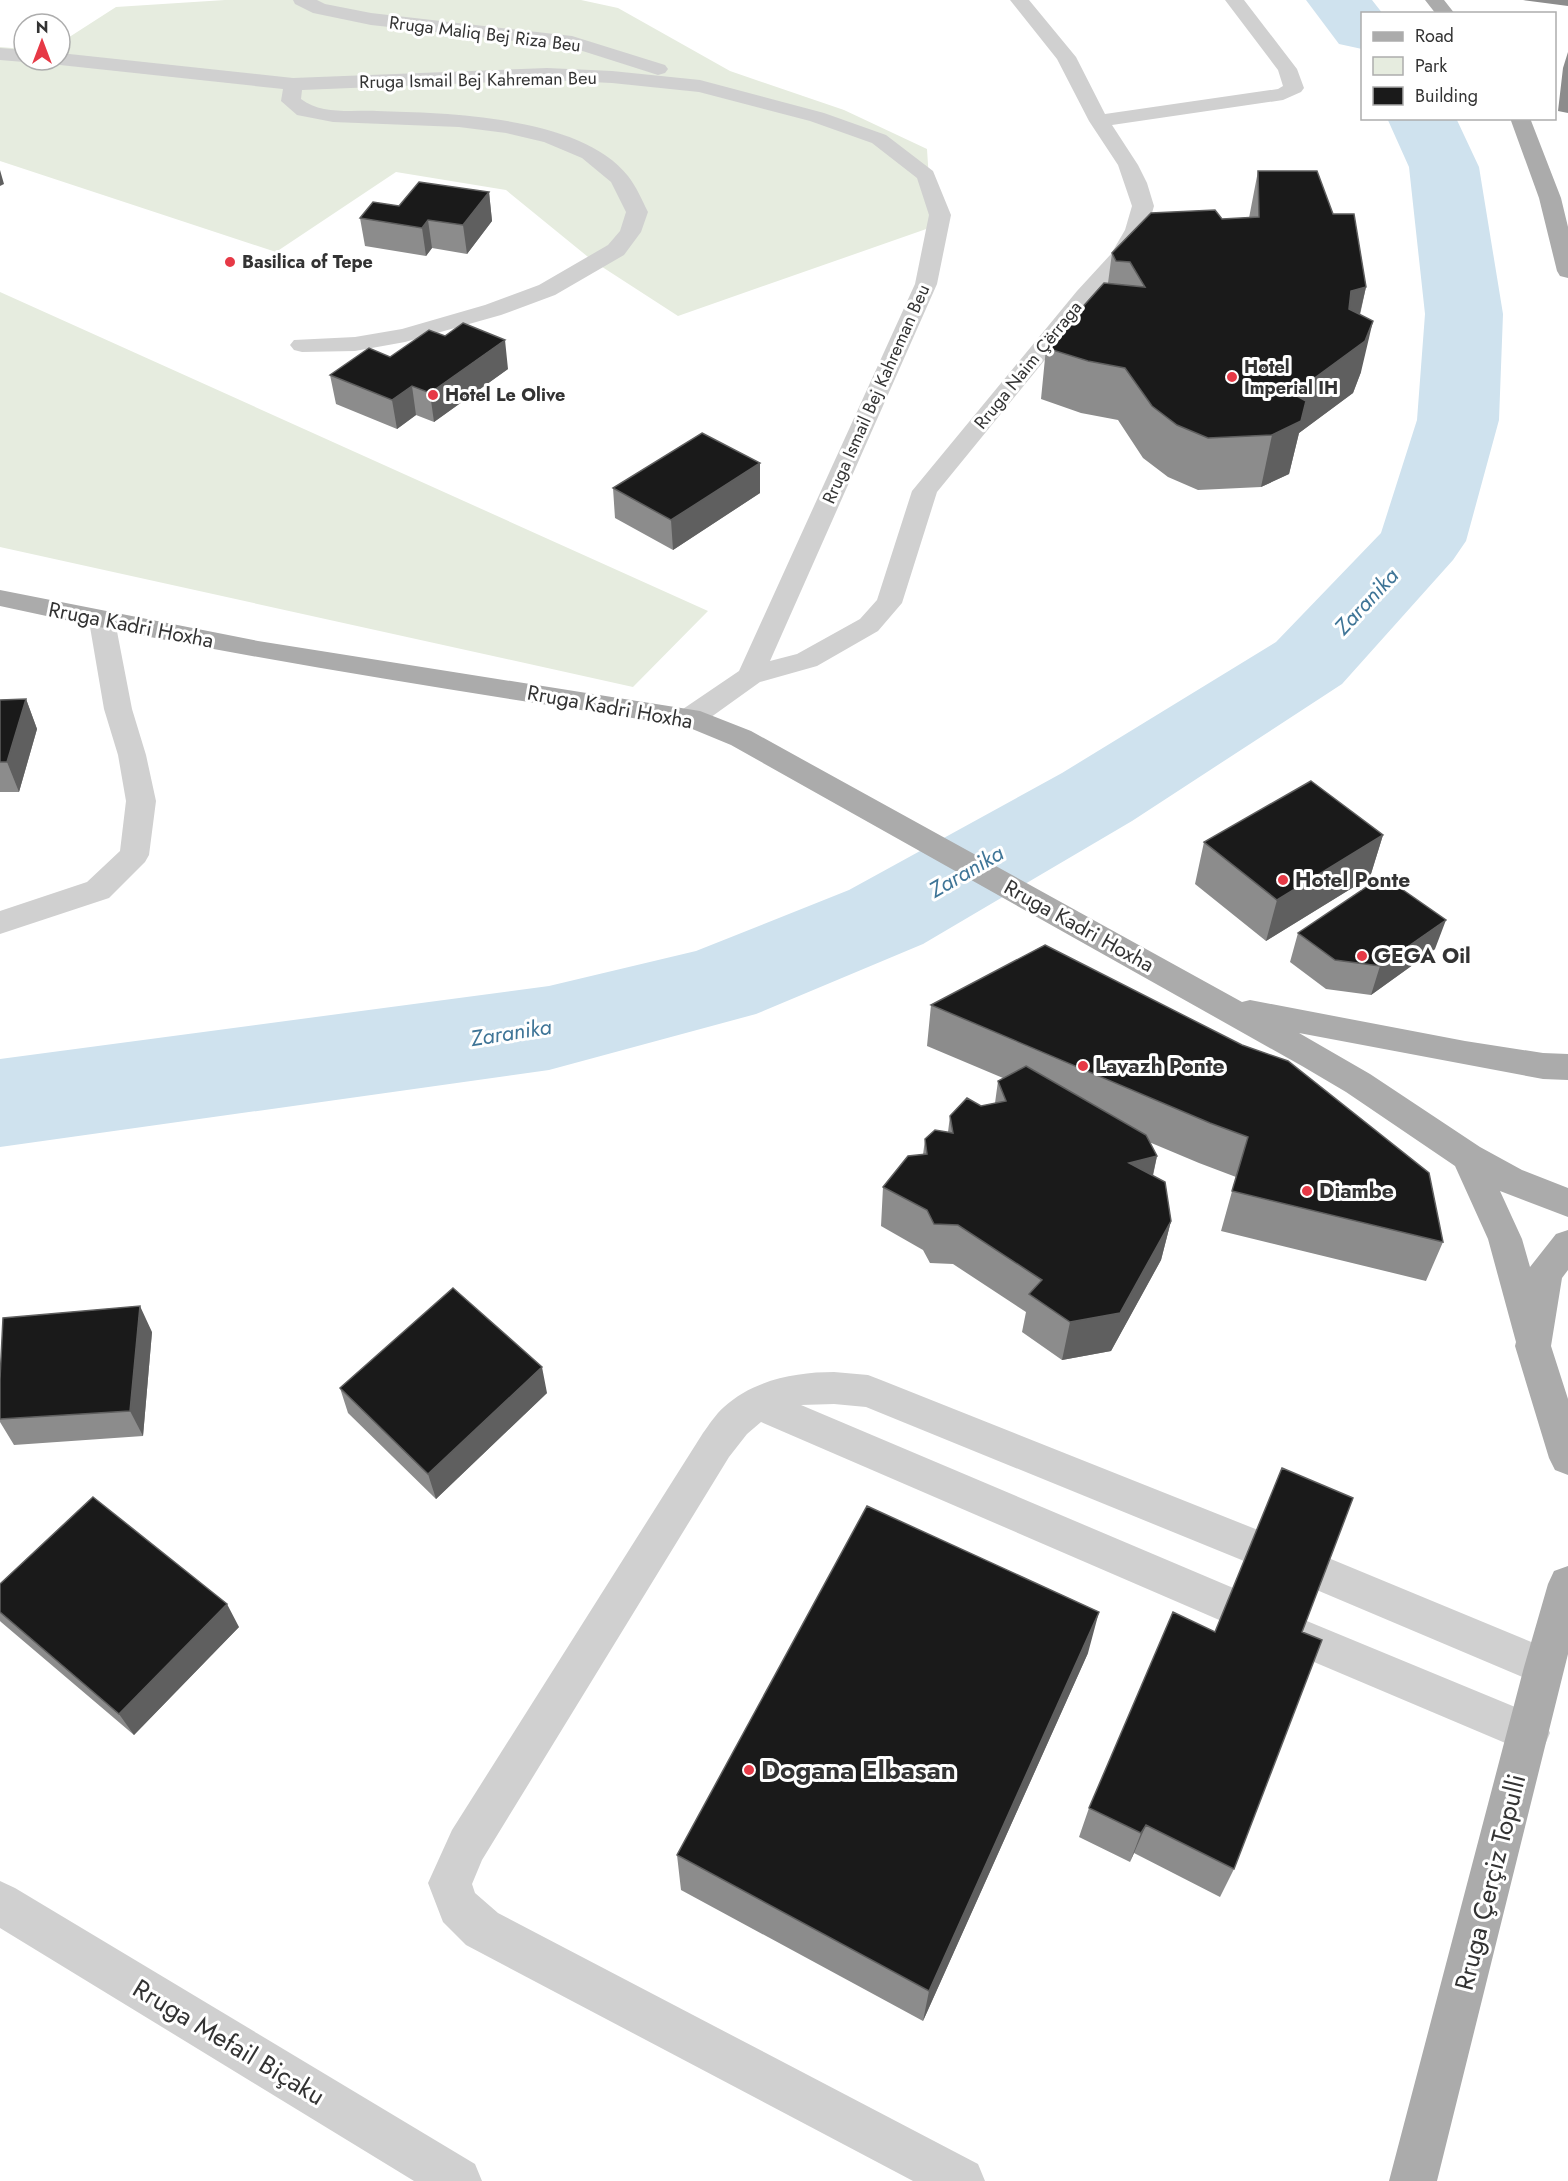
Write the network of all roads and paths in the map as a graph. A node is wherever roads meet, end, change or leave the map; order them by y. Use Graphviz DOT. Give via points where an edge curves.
graph roads {
  1 [pos="302,0"];
  2 [pos="1019,0"];
  3 [pos="1234,0"];
  4 [pos="1434,0"];
  5 [pos="1444,12"];
  6 [pos="72,60"];
  7 [pos="293,84"];
  8 [pos="700,86"];
  9 [pos="1521,120"];
  10 [pos="1099,121"];
  11 [pos="1568,271"];
  12 [pos="302,345"];
  13 [pos="0,598"];
  14 [pos="102,621"];
  15 [pos="750,676"];
  16 [pos="690,718"];
  17 [pos="0,923"];
  18 [pos="1228,1008"];
  19 [pos="1568,1067"];
  20 [pos="1468,1157"];
  21 [pos="1568,1203"];
  22 [pos="1568,1244"];
  23 [pos="1533,1346"];
  24 [pos="758,1404"];
  25 [pos="1568,1458"];
  26 [pos="1249,1545"];
  27 [pos="1326,1575"];
  28 [pos="1568,1584"];
  29 [pos="1224,1603"];
  30 [pos="1302,1638"];
  31 [pos="1544,1667"];
  32 [pos="1529,1733"];
  33 [pos="0,1904"];
  34 [pos="458,2181"];
  35 [pos="961,2181"];
  36 [pos="1413,2181"];
  1 -- 8 [label="street, Rruga Maliq Bej Riza Beu" via="320,9 371,19 572,42 629,58"];
  2 -- 10 [label="street, Rruga Naim Çërraga" via="1066,57"];
  3 -- 10 [label="street" via="1287,69 1294,88 1283,94"];
  4 -- 5 [label="main road"];
  6 -- 7 [label="street, Rruga Ismail Bej Kahreman Beu"];
  7 -- 8 [label="street, Rruga Ismail Bej Kahreman Beu" via="547,74"];
  7 -- 12 [label="street, Rruga Ismail Bej Kahreman Beu" via="291,101 304,111 509,126 549,136 612,169 629,189 637,212 630,232 616,250 547,290 405,335 355,344"];
  8 -- 15 [label="street, Rruga Ismail Bej Kahreman Beu" via="817,117 879,139 926,175 940,215 926,284"];
  9 -- 11 [label="main road" via="1550,198"];
  10 -- 15 [label="street, Rruga Naim Çërraga" via="1128,165 1143,206 1136,230 1120,257 925,491 889,603 869,625 807,660"];
  13 -- 14 [label="main road, Rruga Kadri Hoxha"];
  14 -- 16 [label="main road, Rruga Kadri Hoxha"];
  14 -- 17 [label="street" via="141,801 134,855 98,890"];
  15 -- 16 [label="street"];
  16 -- 18 [label="main road, Rruga Kadri Hoxha" via="741,738"];
  18 -- 19 [label="main road, Rruga Kadri Hoxha" via="1543,1066"];
  18 -- 20 [label="main road, Rruga Kadri Hoxha" via="1358,1083"];
  20 -- 21 [label="main road, Rruga Kadri Hoxha" via="1510,1180"];
  20 -- 23 [label="main road" via="1505,1239"];
  22 -- 23 [label="main road" via="1545,1273"];
  23 -- 25 [label="main road"];
  24 -- 26 [label="street" via="807,1387 868,1391"];
  24 -- 29 [label="street"];
  24 -- 35 [label="street" via="739,1416 716,1445 467,1845 450,1882 458,1906 482,1929"];
  27 -- 31 [label="street"];
  28 -- 31 [label="main road, Rruga Çerçiz Topulli"];
  30 -- 32 [label="street"];
  31 -- 32 [label="main road, Rruga Çerçiz Topulli"];
  32 -- 36 [label="main road, Rruga Çerçiz Topulli"];
  33 -- 34 [label="street, Rruga Mefail Biçaku"];
}
